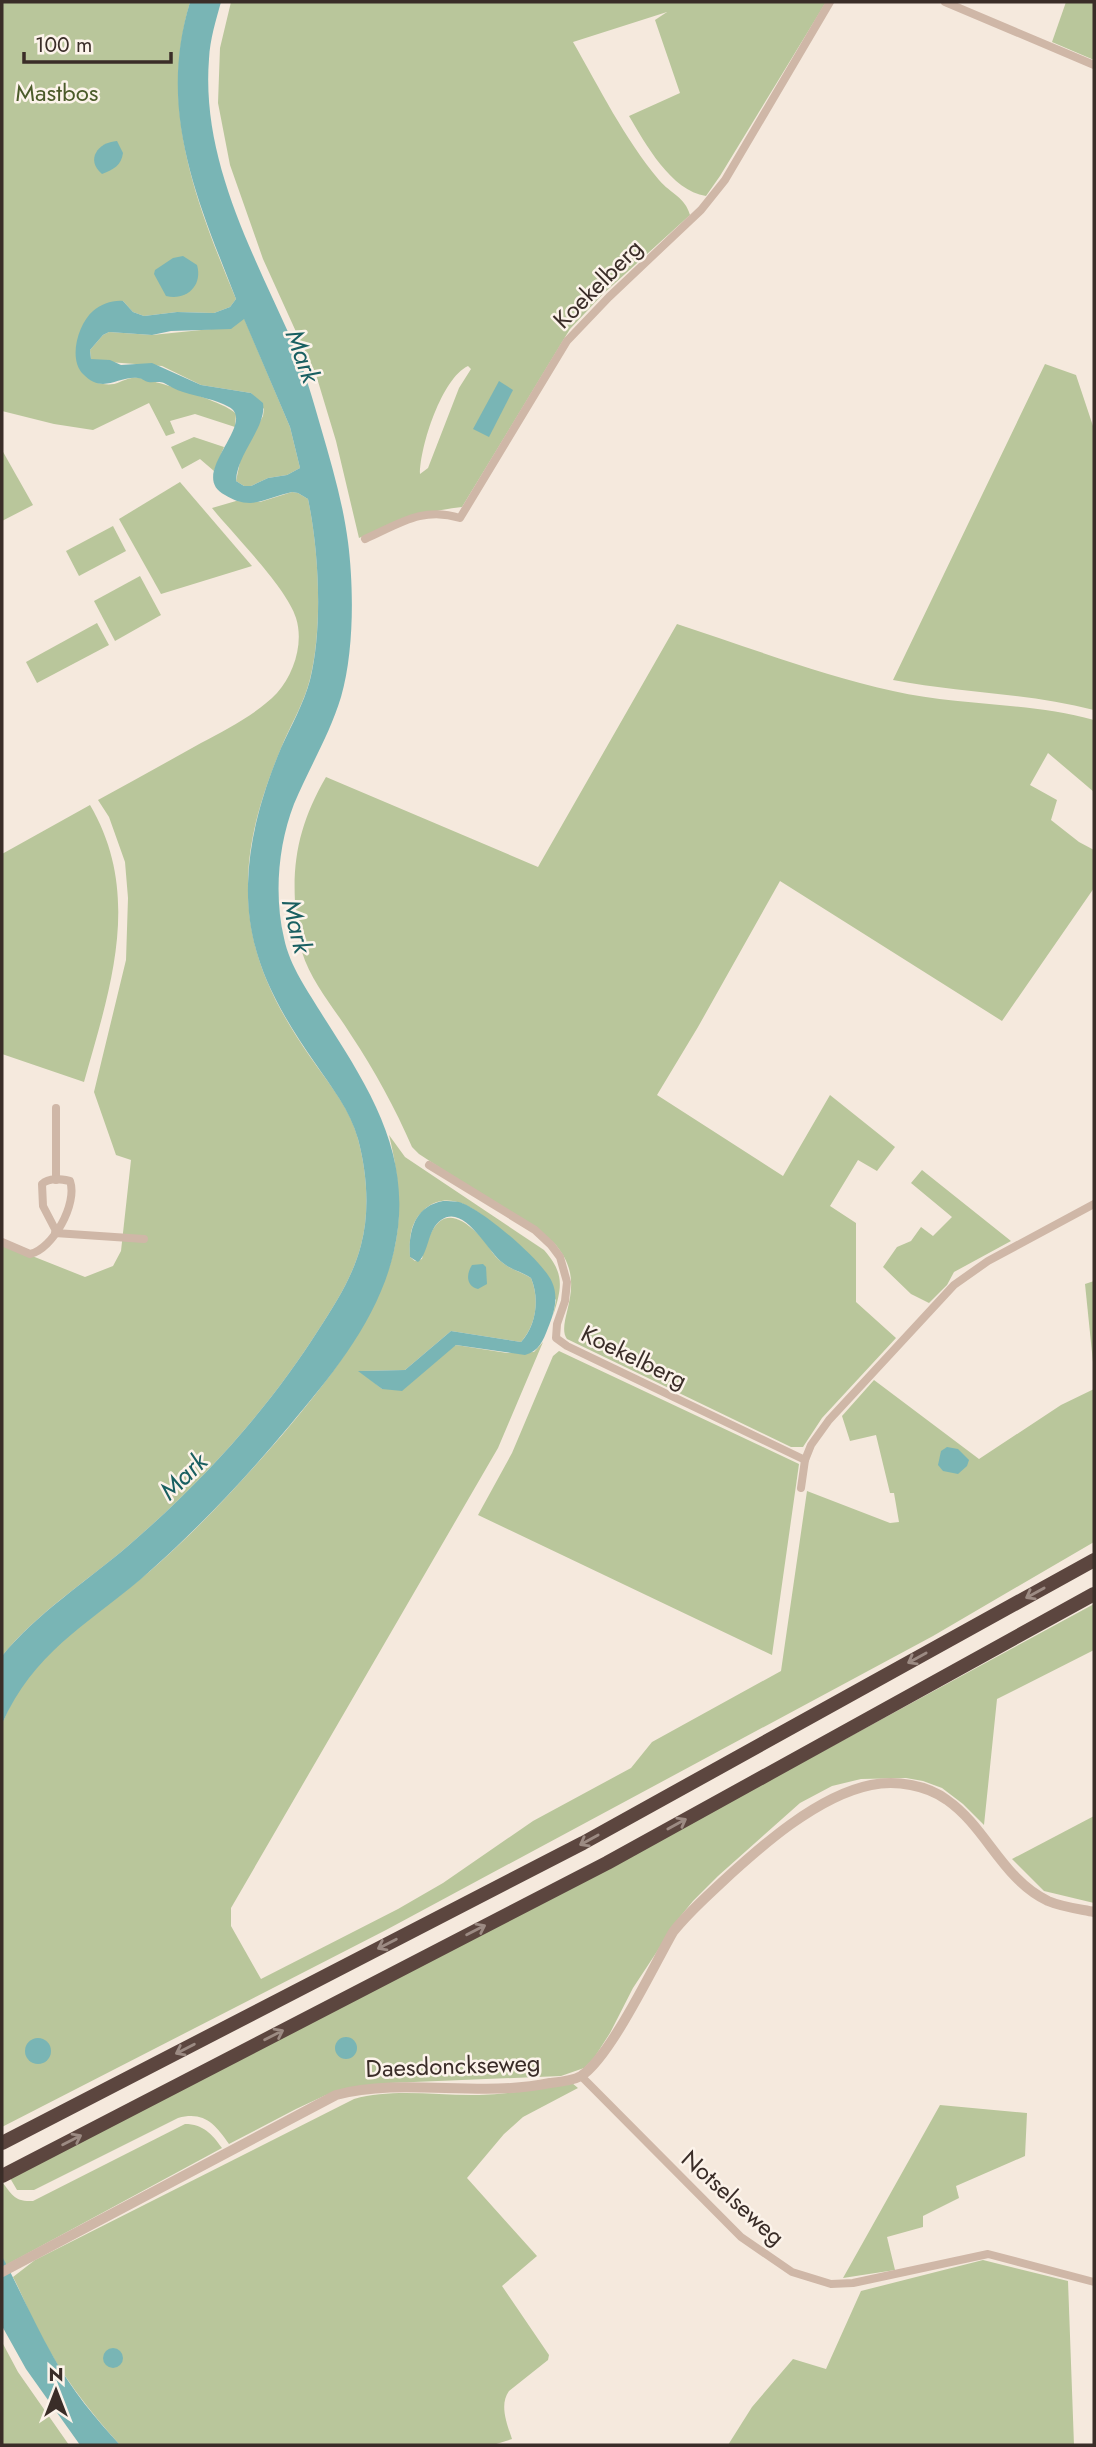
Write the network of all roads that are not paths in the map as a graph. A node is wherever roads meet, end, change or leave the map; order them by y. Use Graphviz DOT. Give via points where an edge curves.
graph roads {
  1 [pos="830,2"];
  2 [pos="945,2"];
  3 [pos="1094,65"];
  4 [pos="365,539"];
  5 [pos="56,1108"];
  6 [pos="429,1165"];
  7 [pos="56,1180"];
  8 [pos="1094,1204"];
  9 [pos="55,1232"];
  10 [pos="144,1239"];
  11 [pos="2,1242"];
  12 [pos="805,1460"];
  13 [pos="801,1488"];
  14 [pos="1094,1560"];
  15 [pos="1094,1594"];
  16 [pos="1094,1912"];
  17 [pos="580,2076"];
  18 [pos="2,2143"];
  19 [pos="7,2174"];
  20 [pos="2,2272"];
  21 [pos="1094,2282"];
  1 -- 4 [label="street, Koekelberg" via="725,180 706,205 567,341 460,518 427,513"];
  2 -- 3 [label="street"];
  5 -- 7 [label="street"];
  6 -- 12 [label="street, Koekelberg" via="535,1230 560,1257 566,1282 556,1338"];
  7 -- 9 [label="street" via="45,1181 41,1192"];
  7 -- 9 [label="street" via="70,1181 72,1189 69,1207"];
  8 -- 12 [label="street" via="988,1261 954,1285 829,1420"];
  9 -- 10 [label="street"];
  9 -- 11 [label="street" via="36,1253"];
  12 -- 13 [label="street"];
  14 -- 18 [label="highway, one-way" via="583,1843"];
  19 -- 15 [label="highway, one-way" via="607,1863"];
  16 -- 17 [label="street" via="1050,1902 1031,1891 1009,1871 967,1816 933,1792 890,1783 852,1791 771,1838 685,1917 606,2048"];
  17 -- 20 [label="street, Daesdonckseweg" via="516,2088 370,2089 336,2095"];
  17 -- 21 [label="street, Notselseweg" via="728,2225 792,2272 831,2284 853,2283 988,2253"];
}
